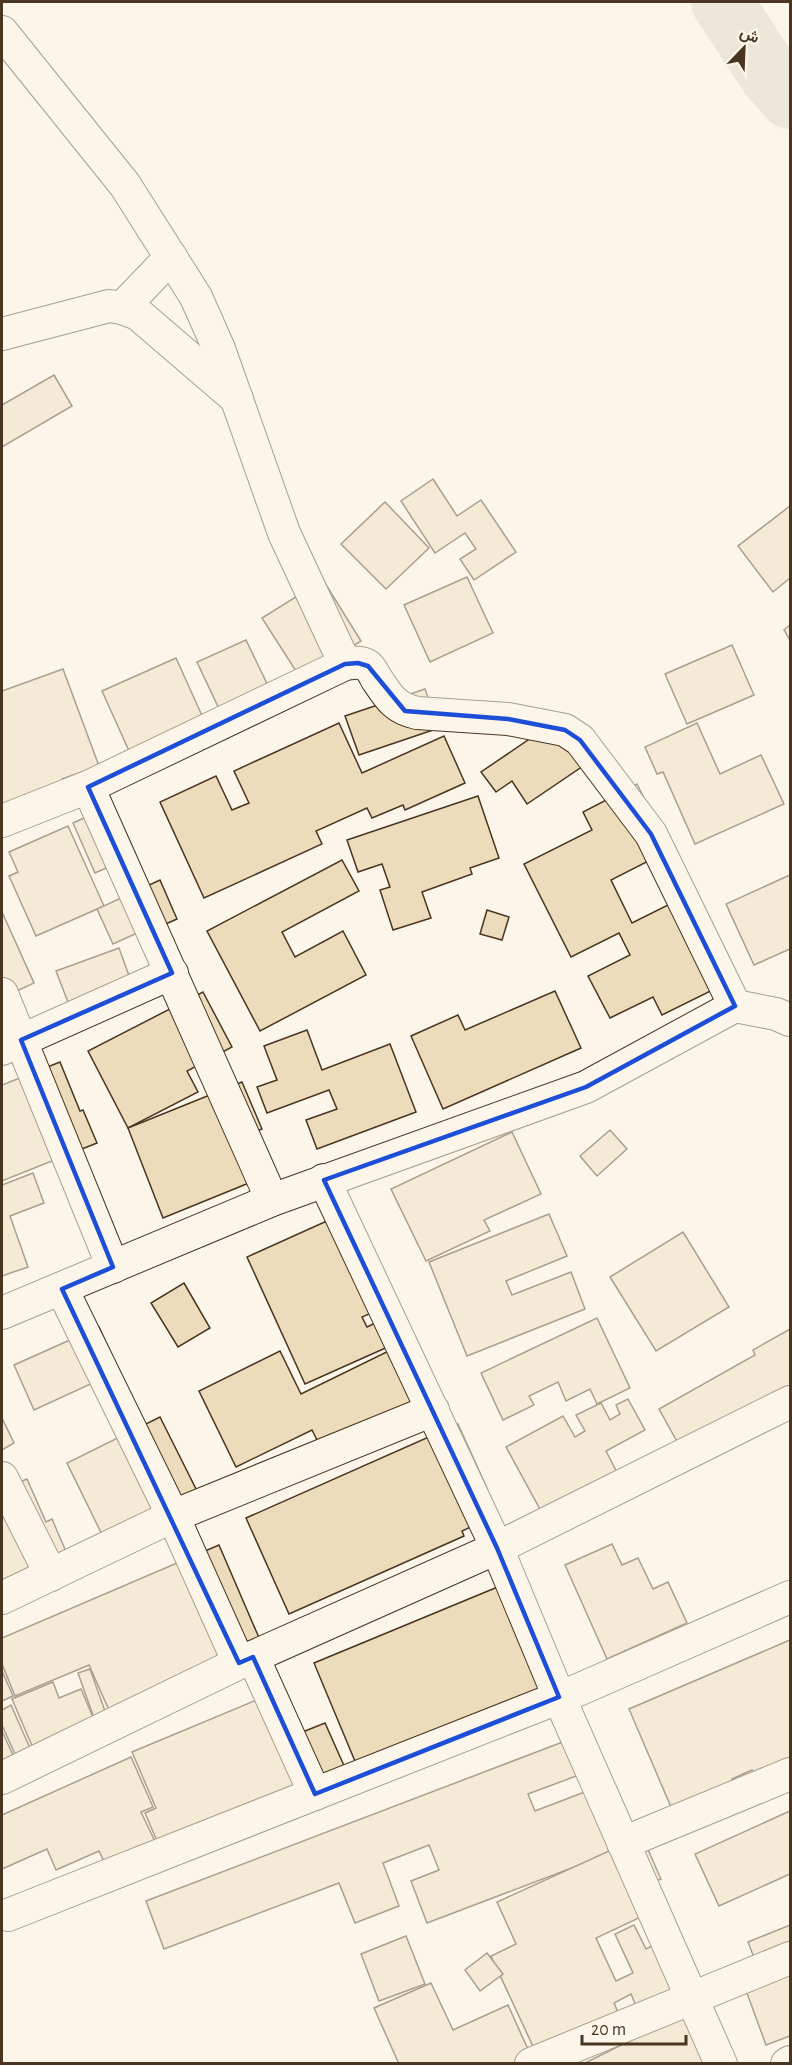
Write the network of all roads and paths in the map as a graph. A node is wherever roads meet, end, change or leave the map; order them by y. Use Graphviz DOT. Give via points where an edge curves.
graph roads {
  1 [pos="2,32"];
  2 [pos="171,257"];
  3 [pos="122,308"];
  4 [pos="2,334"];
  5 [pos="237,399"];
  6 [pos="345,664"];
  7 [pos="88,787"];
  8 [pos="2,821"];
  9 [pos="172,973"];
  10 [pos="2,994"];
  11 [pos="735,1006"];
  12 [pos="790,1020"];
  13 [pos="11,1044"];
  14 [pos="324,1180"];
  15 [pos="272,1200"];
  16 [pos="113,1267"];
  17 [pos="62,1288"];
  18 [pos="2,1313"];
  19 [pos="790,1402"];
  20 [pos="433,1410"];
  21 [pos="2,1478"];
  22 [pos="173,1516"];
  23 [pos="497,1548"];
  24 [pos="51,1575"];
  25 [pos="790,1597"];
  26 [pos="2,1598"];
  27 [pos="246,1660"];
  28 [pos="559,1697"];
  29 [pos="790,1774"];
  30 [pos="2,1778"];
  31 [pos="315,1794"];
  32 [pos="623,1844"];
  33 [pos="8,1916"];
  34 [pos="790,1958"];
  35 [pos="691,1998"];
  36 [pos="531,2064"];
  37 [pos="720,2064"];
  1 -- 2 [label="street" via="125,185"];
  2 -- 3 [label="street"];
  2 -- 5 [label="street" via="196,297"];
  3 -- 4 [label="street" via="109,306"];
  3 -- 5 [label="street" via="138,314"];
  5 -- 6 [label="street" via="284,533"];
  6 -- 7 [label="street"];
  6 -- 11 [label="street" via="368,666 386,693 405,711 508,719 565,730 580,740 651,834"];
  7 -- 8 [label="street"];
  7 -- 9 [label="street"];
  9 -- 13 [label="street"];
  9 -- 15 [label="street"];
  10 -- 13 [label="street"];
  11 -- 12 [label="street"];
  11 -- 14 [label="street" via="586,1087"];
  13 -- 16 [label="street"];
  14 -- 15 [label="street"];
  14 -- 20 [label="street"];
  15 -- 16 [label="street"];
  16 -- 17 [label="street"];
  17 -- 18 [label="street"];
  17 -- 22 [label="street"];
  19 -- 23 [label="street"];
  20 -- 22 [label="street"];
  20 -- 23 [label="street"];
  21 -- 24 [label="street"];
  22 -- 24 [label="street"];
  22 -- 27 [label="street"];
  23 -- 27 [label="street"];
  23 -- 28 [label="street"];
  24 -- 26 [label="street"];
  25 -- 28 [label="street"];
  27 -- 30 [label="street"];
  27 -- 31 [label="street"];
  28 -- 31 [label="street"];
  28 -- 32 [label="street"];
  29 -- 32 [label="street"];
  31 -- 33 [label="street"];
  32 -- 35 [label="street"];
  34 -- 35 [label="street"];
  35 -- 36 [label="street"];
  35 -- 37 [label="street"];
}
